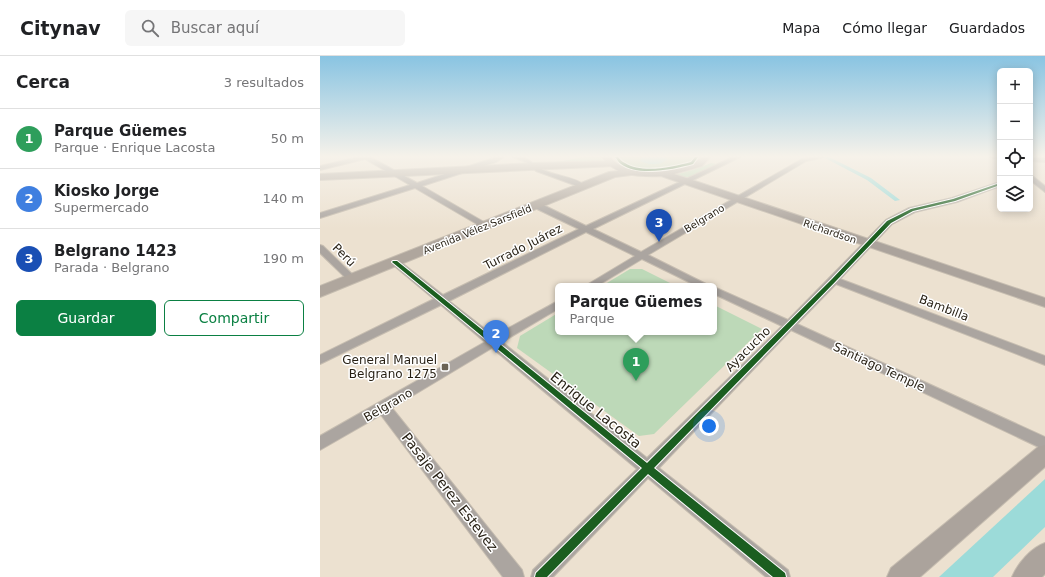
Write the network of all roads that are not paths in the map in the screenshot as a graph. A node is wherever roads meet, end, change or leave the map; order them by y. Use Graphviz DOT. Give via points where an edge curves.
graph roads {
  1 [pos="406,181"];
  2 [pos="429,181"];
  3 [pos="569,181"];
  4 [pos="594,181"];
  5 [pos="767,181"];
  6 [pos="1036,181"];
  7 [pos="686,182"];
  8 [pos="997,185"];
  9 [pos="414,186"];
  10 [pos="582,186"];
  11 [pos="1033,186"];
  12 [pos="1044,188"];
  13 [pos="736,199"];
  14 [pos="536,205"];
  15 [pos="320,216"];
  16 [pos="485,225"];
  17 [pos="586,228"];
  18 [pos="868,244"];
  19 [pos="320,248"];
  20 [pos="641,256"];
  21 [pos="395,262"];
  22 [pos="352,279"];
  23 [pos="834,280"];
  24 [pos="595,283"];
  25 [pos="699,283"];
  26 [pos="717,291"];
  27 [pos="320,292"];
  28 [pos="442,300"];
  29 [pos="1045,303"];
  30 [pos="555,306"];
  31 [pos="788,325"];
  32 [pos="493,342"];
  33 [pos="320,360"];
  34 [pos="1045,361"];
  35 [pos="384,408"];
  36 [pos="320,444"];
  37 [pos="1045,444"];
  38 [pos="1045,454"];
  39 [pos="647,467"];
  40 [pos="1045,556"];
  41 [pos="515,577"];
  42 [pos="540,577"];
  43 [pos="781,577"];
  44 [pos="900,577"];
  45 [pos="1025,577"];
  1 -- 9 [label="street"];
  2 -- 9 [label="street"];
  3 -- 10 [label="street"];
  4 -- 10 [label="main road, Avenida Vélez Sarsfield"];
  5 -- 13 [label="street, Belgrano"];
  6 -- 12 [label="street"];
  7 -- 13 [label="main road, Richardson"];
  7 -- 17 [label="street, Turrado Juárez"];
  8 -- 18 [label="street, Ayacucho" via="901,214 889,222"];
  9 -- 15 [label="street"];
  9 -- 16 [label="street"];
  10 -- 14 [label="main road, Avenida Vélez Sarsfield"];
  11 -- 12 [label="street"];
  13 -- 18 [label="main road, Richardson"];
  13 -- 20 [label="street, Belgrano"];
  14 -- 16 [label="main road, Avenida Vélez Sarsfield"];
  14 -- 17 [label="street"];
  16 -- 21 [label="main road, Avenida Vélez Sarsfield"];
  17 -- 20 [label="street"];
  17 -- 28 [label="street, Turrado Juárez"];
  18 -- 23 [label="street, Ayacucho"];
  18 -- 29 [label="main road, Richardson"];
  19 -- 22 [label="street, Perú"];
  20 -- 24 [label="street, Belgrano"];
  20 -- 25 [label="street"];
  21 -- 22 [label="main road, Avenida Vélez Sarsfield"];
  21 -- 28 [label="street, Enrique Lacosta"];
  22 -- 27 [label="main road, Avenida Vélez Sarsfield"];
  23 -- 31 [label="street, Ayacucho"];
  23 -- 34 [label="street, Bambilla"];
  26 -- 31 [label="street, Santiago Temple"];
  28 -- 32 [label="street, Enrique Lacosta"];
  28 -- 33 [label="street, Turrado Juárez"];
  30 -- 32 [label="street, Belgrano"];
  31 -- 37 [label="street, Santiago Temple"];
  31 -- 39 [label="street, Ayacucho"];
  32 -- 35 [label="street, Belgrano"];
  32 -- 39 [label="street, Enrique Lacosta"];
  35 -- 36 [label="street, Belgrano"];
  35 -- 41 [label="street, Pasaje Perez Estevez"];
  38 -- 44 [label="main road"];
  39 -- 42 [label="street, Ayacucho"];
  39 -- 43 [label="street, Enrique Lacosta"];
  40 -- 45 [label="main road"];
}
